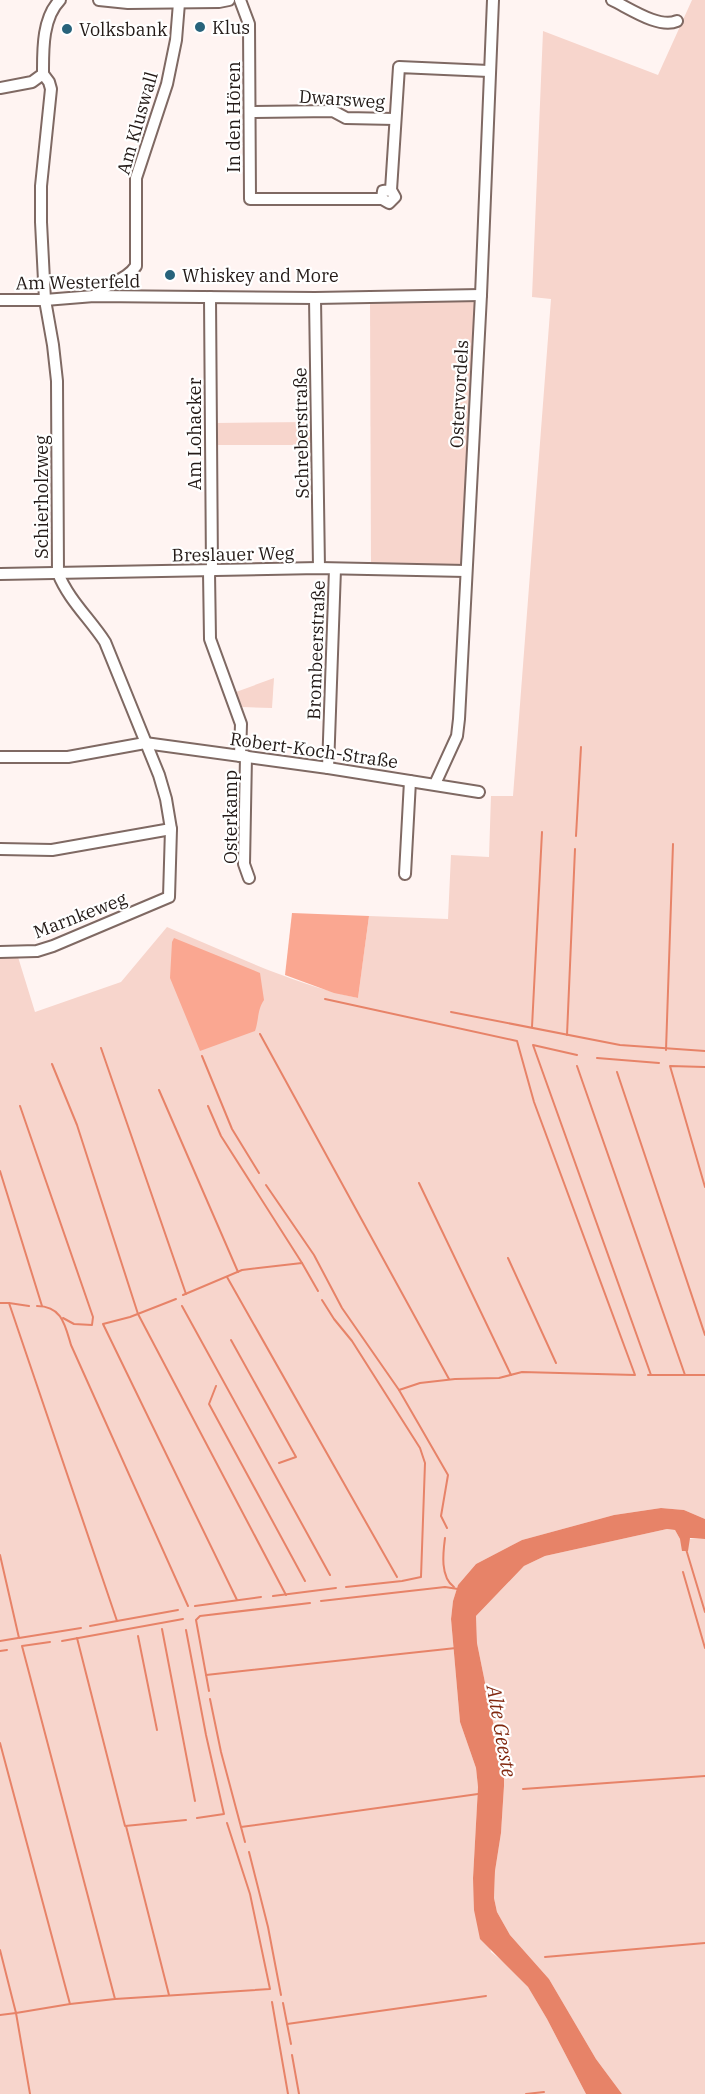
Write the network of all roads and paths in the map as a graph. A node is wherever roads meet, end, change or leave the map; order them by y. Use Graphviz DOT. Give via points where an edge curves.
graph roads {
  1 [pos="60,0"];
  2 [pos="99,0"];
  3 [pos="229,0"];
  4 [pos="240,0"];
  5 [pos="493,0"];
  6 [pos="612,0"];
  7 [pos="179,3"];
  8 [pos="677,21"];
  9 [pos="489,71"];
  10 [pos="43,74"];
  11 [pos="0,88"];
  12 [pos="250,112"];
  13 [pos="395,119"];
  14 [pos="119,280"];
  15 [pos="481,295"];
  16 [pos="94,296"];
  17 [pos="129,297"];
  18 [pos="210,297"];
  19 [pos="315,298"];
  20 [pos="0,300"];
  21 [pos="45,300"];
  22 [pos="319,568"];
  23 [pos="335,568"];
  24 [pos="210,571"];
  25 [pos="466,571"];
  26 [pos="58,573"];
  27 [pos="0,574"];
  28 [pos="145,743"];
  29 [pos="243,756"];
  30 [pos="0,757"];
  31 [pos="328,768"];
  32 [pos="410,781"];
  33 [pos="435,784"];
  34 [pos="479,792"];
  35 [pos="171,829"];
  36 [pos="0,849"];
  37 [pos="405,874"];
  38 [pos="249,878"];
  39 [pos="169,897"];
  40 [pos="0,952"];
  1 -- 10 [label="street, Schierholzweg" via="47,26"];
  2 -- 7 [label="street"];
  3 -- 7 [label="street"];
  4 -- 12 [label="street, In den Hören" via="249,24"];
  5 -- 9 [label="street, Ostervordels"];
  6 -- 8 [label="street" via="660,23 669,25"];
  7 -- 14 [label="street, Am Kluswall" via="166,84 136,178 136,266"];
  9 -- 13 [label="street" via="399,67"];
  9 -- 15 [label="street, Ostervordels"];
  10 -- 11 [label="street" via="32,82"];
  10 -- 21 [label="street, Schierholzweg" via="51,89 41,186"];
  12 -- 13 [label="street, Dwarsweg" via="333,111 346,118"];
  12 -- 13 [label="street, In den Hören" via="250,199 382,199 383,191 391,190"];
  14 -- 16 [label="street, Am Kluswall"];
  14 -- 17 [label="street"];
  15 -- 19 [label="street, Am Westerfeld"];
  15 -- 25 [label="street, Ostervordels"];
  16 -- 17 [label="street, Am Westerfeld"];
  16 -- 21 [label="street, Am Westerfeld"];
  17 -- 18 [label="street, Am Westerfeld"];
  18 -- 19 [label="street, Am Westerfeld"];
  18 -- 24 [label="street, Am Lohacker"];
  19 -- 22 [label="street, Schreberstraße"];
  20 -- 21 [label="street, Am Westerfeld"];
  21 -- 26 [label="street, Schierholzweg" via="57,381"];
  22 -- 23 [label="street, Breslauer Weg"];
  22 -- 24 [label="street, Breslauer Weg"];
  23 -- 25 [label="street, Breslauer Weg"];
  23 -- 31 [label="street, Brombeerstraße"];
  24 -- 26 [label="street, Breslauer Weg"];
  24 -- 29 [label="street, Am Lohacker" via="210,639 241,724"];
  25 -- 33 [label="street, Ostervordels" via="458,728"];
  26 -- 27 [label="street, Breslauer Weg"];
  26 -- 28 [label="street, Schierholzweg" via="105,642"];
  28 -- 29 [label="street, Robert-Koch-Straße"];
  28 -- 30 [label="street, Robert-Koch-Straße" via="68,757"];
  28 -- 35 [label="street, Schierholzweg" via="159,775"];
  29 -- 31 [label="street, Robert-Koch-Straße"];
  29 -- 38 [label="street, Osterkamp" via="244,864"];
  31 -- 32 [label="street, Robert-Koch-Straße"];
  32 -- 33 [label="street, Robert-Koch-Straße"];
  32 -- 37 [label="street"];
  33 -- 34 [label="street, Robert-Koch-Straße"];
  35 -- 36 [label="street" via="52,850"];
  35 -- 39 [label="street, Schierholzweg"];
  39 -- 40 [label="street, Marnkeweg" via="53,946 37,951"];
}
